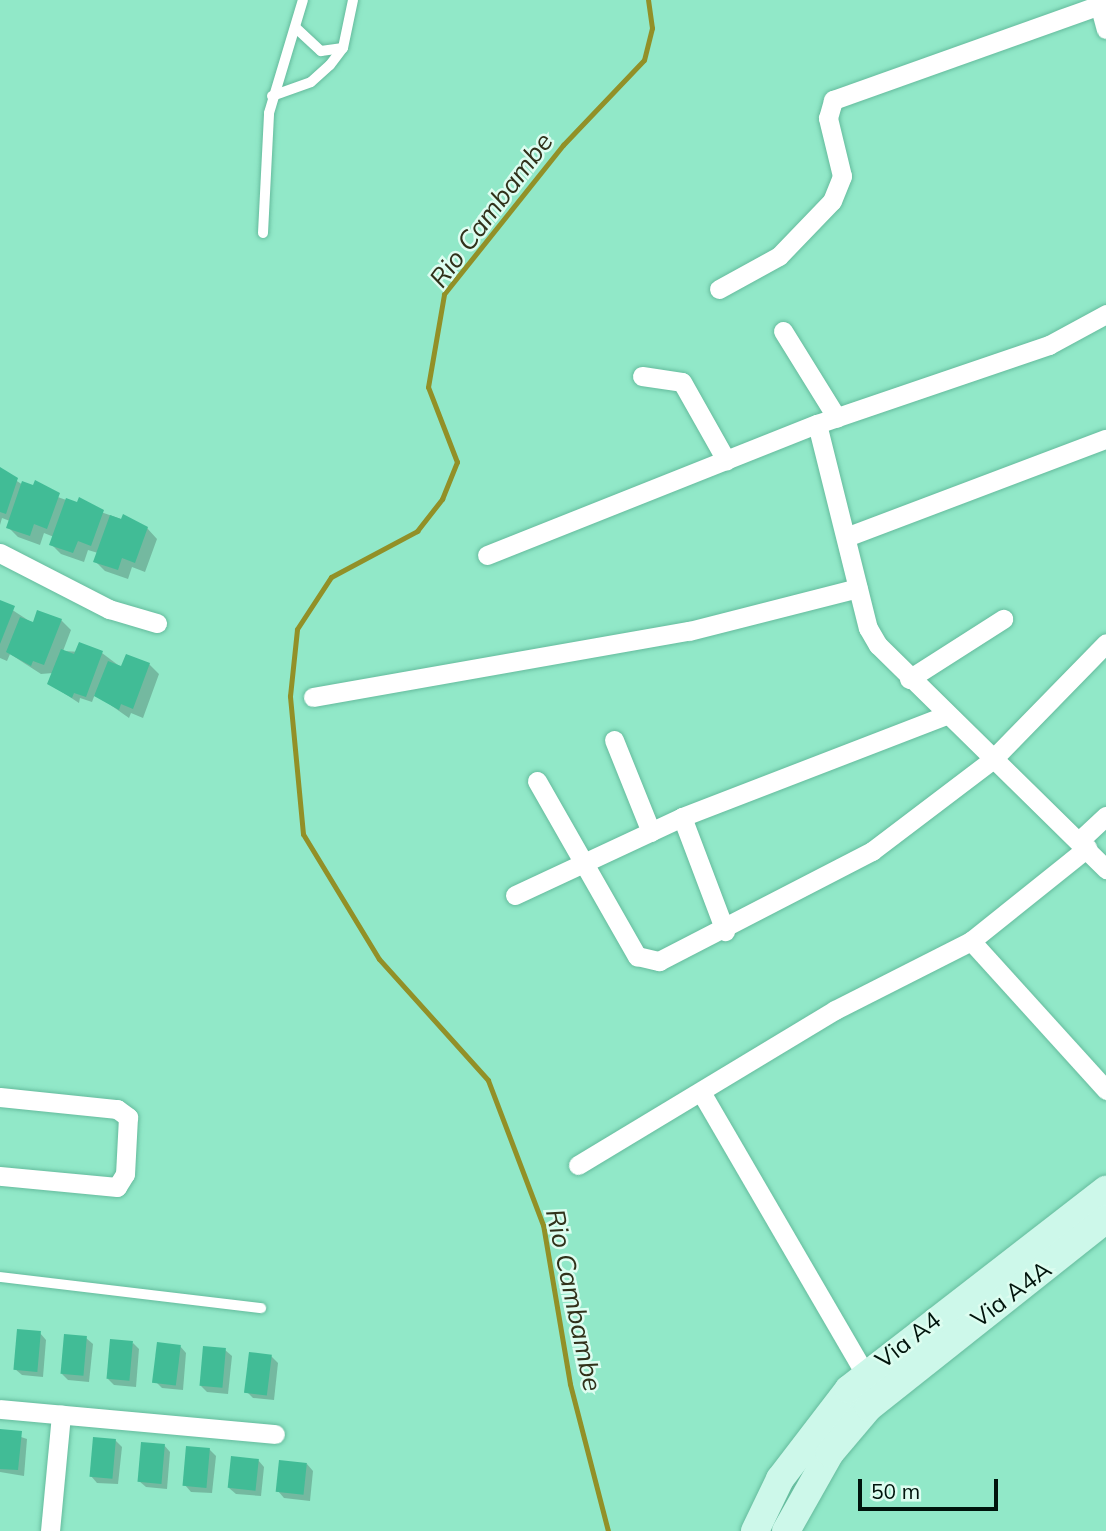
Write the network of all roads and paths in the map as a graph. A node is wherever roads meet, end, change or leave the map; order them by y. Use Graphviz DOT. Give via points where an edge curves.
graph roads {
  1 [pos="303,0"];
  2 [pos="353,0"];
  3 [pos="1101,3"];
  4 [pos="296,28"];
  5 [pos="1106,29"];
  6 [pos="343,48"];
  7 [pos="272,96"];
  8 [pos="263,233"];
  9 [pos="719,289"];
  10 [pos="1106,314"];
  11 [pos="783,331"];
  12 [pos="642,376"];
  13 [pos="837,418"];
  14 [pos="817,424"];
  15 [pos="1106,439"];
  16 [pos="726,460"];
  17 [pos="846,537"];
  18 [pos="0,553"];
  19 [pos="487,555"];
  20 [pos="858,588"];
  21 [pos="1003,619"];
  22 [pos="157,623"];
  23 [pos="1106,643"];
  24 [pos="909,679"];
  25 [pos="313,697"];
  26 [pos="947,715"];
  27 [pos="614,740"];
  28 [pos="992,760"];
  29 [pos="537,780"];
  30 [pos="1106,816"];
  31 [pos="682,817"];
  32 [pos="651,832"];
  33 [pos="1083,844"];
  34 [pos="583,862"];
  35 [pos="1106,869"];
  36 [pos="515,895"];
  37 [pos="725,931"];
  38 [pos="971,941"];
  39 [pos="1106,1090"];
  40 [pos="701,1092"];
  41 [pos="0,1097"];
  42 [pos="578,1164"];
  43 [pos="0,1176"];
  44 [pos="1106,1190"];
  45 [pos="1106,1219"];
  46 [pos="0,1277"];
  47 [pos="261,1308"];
  48 [pos="865,1374"];
  49 [pos="0,1409"];
  50 [pos="61,1415"];
  51 [pos="275,1434"];
  52 [pos="50,1531"];
  53 [pos="755,1531"];
  54 [pos="786,1531"];
  1 -- 4 [label="lane"];
  2 -- 6 [label="lane"];
  3 -- 5 [label="street"];
  3 -- 9 [label="street" via="833,100 828,118 842,176 832,201 779,256"];
  4 -- 6 [label="lane" via="321,51"];
  4 -- 7 [label="lane"];
  6 -- 7 [label="lane" via="312,82"];
  7 -- 8 [label="lane"];
  10 -- 13 [label="street" via="1049,345"];
  11 -- 13 [label="street"];
  12 -- 16 [label="street" via="682,382"];
  13 -- 14 [label="street"];
  14 -- 16 [label="street"];
  14 -- 17 [label="street"];
  15 -- 17 [label="street"];
  16 -- 19 [label="street"];
  17 -- 20 [label="street"];
  18 -- 22 [label="street" via="109,609"];
  20 -- 24 [label="street" via="868,628"];
  20 -- 25 [label="street" via="689,631"];
  21 -- 24 [label="street"];
  23 -- 28 [label="street"];
  24 -- 26 [label="street"];
  26 -- 28 [label="street"];
  26 -- 31 [label="street"];
  27 -- 32 [label="street"];
  28 -- 33 [label="street"];
  28 -- 37 [label="street" via="872,851"];
  29 -- 34 [label="street"];
  30 -- 33 [label="street"];
  31 -- 32 [label="street"];
  31 -- 37 [label="street"];
  32 -- 34 [label="street"];
  33 -- 35 [label="street"];
  33 -- 38 [label="street"];
  34 -- 36 [label="street"];
  34 -- 37 [label="street" via="646,963"];
  38 -- 39 [label="street"];
  38 -- 40 [label="street" via="835,1010"];
  40 -- 42 [label="street"];
  40 -- 48 [label="street"];
  41 -- 43 [label="street" via="117,1109 128,1117 125,1174 117,1187"];
  44 -- 48 [label="main road, Via A4"];
  45 -- 54 [label="main road, Via A4A" via="869,1407 831,1452"];
  46 -- 47 [label="lane"];
  48 -- 53 [label="main road, Via A4" via="808,1437"];
  49 -- 50 [label="street"];
  50 -- 51 [label="street"];
  50 -- 52 [label="street"];
}
